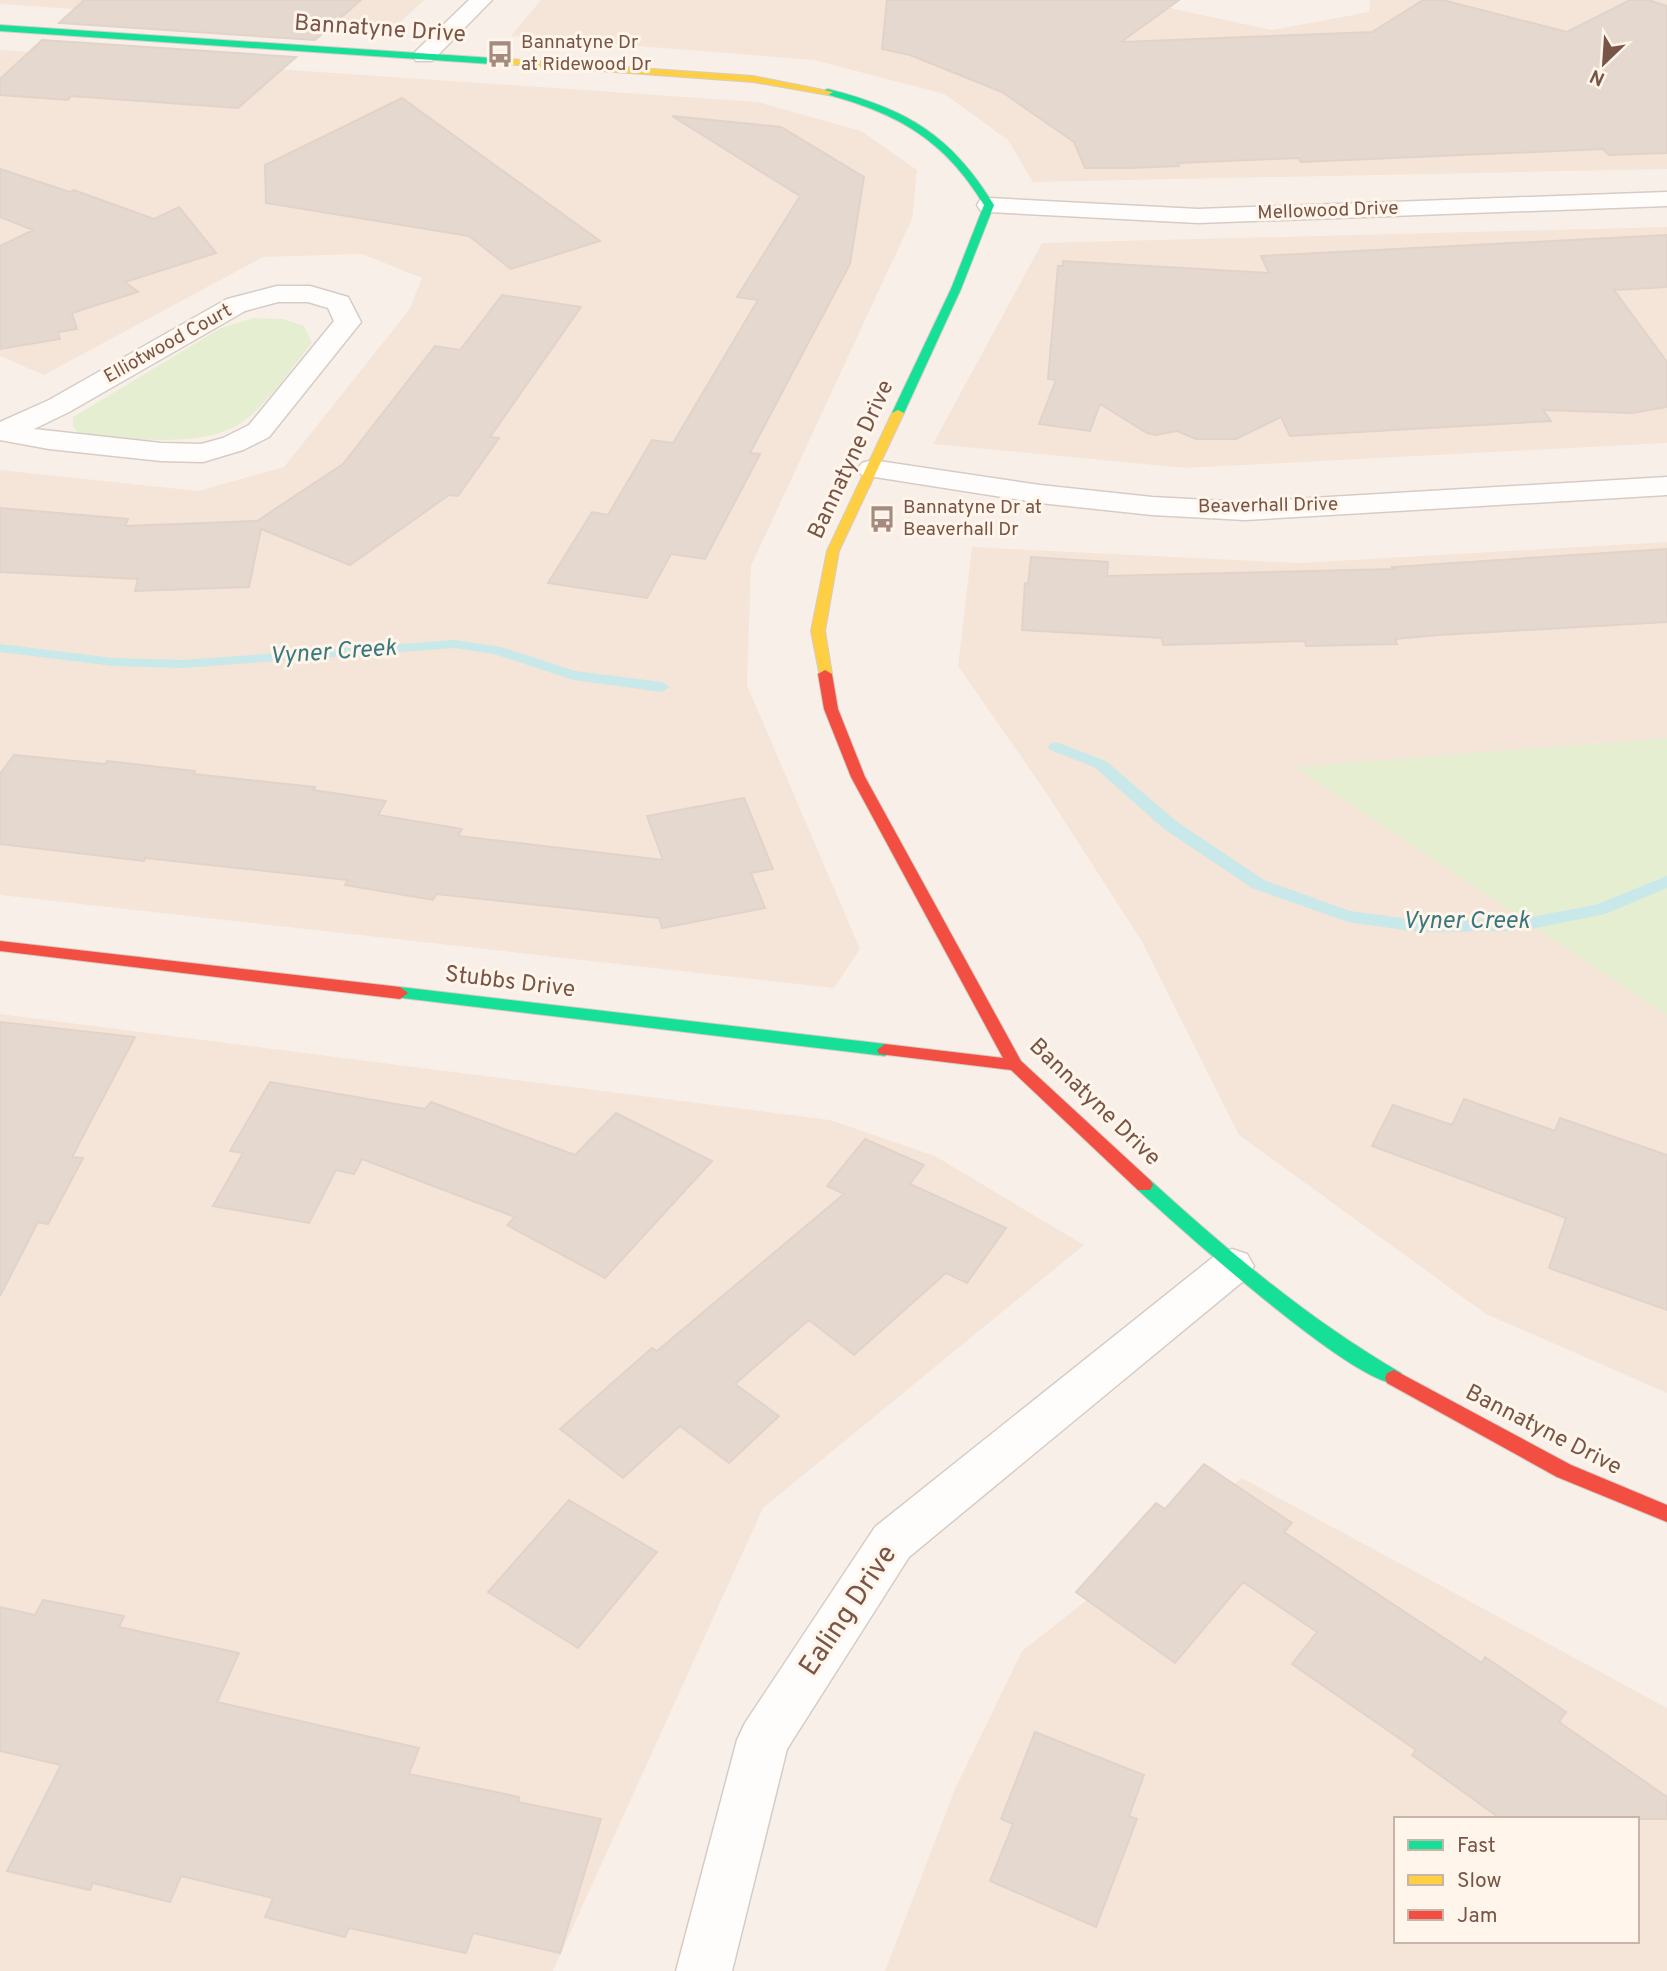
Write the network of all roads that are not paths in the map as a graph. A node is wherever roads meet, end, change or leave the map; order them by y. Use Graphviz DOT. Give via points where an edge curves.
graph roads {
  1 [pos="481,0"];
  2 [pos="0,28"];
  3 [pos="424,56"];
  4 [pos="1667,198"];
  5 [pos="989,205"];
  6 [pos="2,432"];
  7 [pos="872,469"];
  8 [pos="1667,486"];
  9 [pos="0,946"];
  10 [pos="1015,1065"];
  11 [pos="1232,1266"];
  12 [pos="1667,1514"];
  13 [pos="704,1971"];
  1 -- 3 [label="street"];
  2 -- 3 [label="street, Bannatyne Drive"];
  3 -- 5 [label="street, Bannatyne Drive" via="753,79 843,95 888,110 946,146 971,173"];
  4 -- 5 [label="street, Mellowood Drive" via="1198,216"];
  5 -- 7 [label="street, Bannatyne Drive" via="956,289"];
  6 -- 6 [label="street, Elliotwood Court" via="58,406 236,305 277,294 310,294 339,303 348,322 259,431 233,444 203,453 161,452"];
  7 -- 8 [label="street, Beaverhall Drive" via="1040,494 1245,511"];
  7 -- 10 [label="street, Bannatyne Drive" via="834,551 818,631 831,709 858,777"];
  9 -- 10 [label="street, Stubbs Drive"];
  10 -- 11 [label="street, Bannatyne Drive"];
  11 -- 12 [label="street, Bannatyne Drive" via="1365,1362 1564,1471"];
  11 -- 13 [label="street, Ealing Drive" via="892,1542 763,1740"];
}
